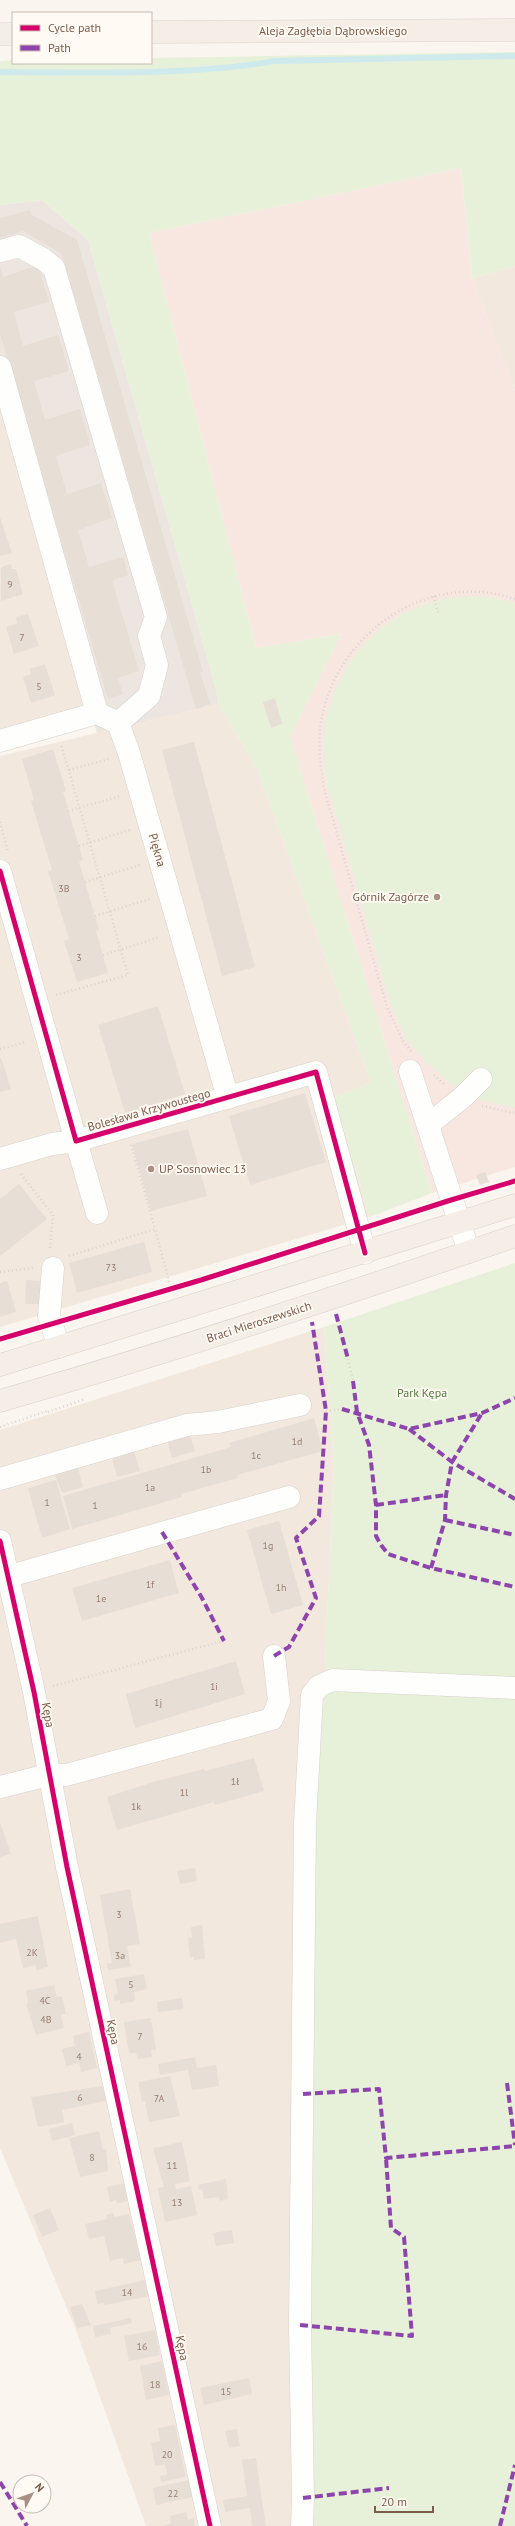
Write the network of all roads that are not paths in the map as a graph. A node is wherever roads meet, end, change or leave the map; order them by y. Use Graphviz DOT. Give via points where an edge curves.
graph roads {
  1 [pos="515,30"];
  2 [pos="152,32"];
  3 [pos="0,34"];
  4 [pos="12,34"];
  5 [pos="0,251"];
  6 [pos="0,367"];
  7 [pos="97,713"];
  8 [pos="118,722"];
  9 [pos="0,741"];
  10 [pos="0,871"];
  11 [pos="418,1065"];
  12 [pos="481,1079"];
  13 [pos="228,1098"];
  14 [pos="428,1125"];
  15 [pos="76,1141"];
  16 [pos="0,1159"];
  17 [pos="515,1204"];
  18 [pos="97,1213"];
  19 [pos="459,1222"];
  20 [pos="515,1236"];
  21 [pos="469,1252"];
  22 [pos="365,1253"];
  23 [pos="46,1263"];
  24 [pos="59,1347"];
  25 [pos="0,1364"];
  26 [pos="0,1401"];
  27 [pos="300,1405"];
  28 [pos="0,1479"];
  29 [pos="289,1497"];
  30 [pos="0,1541"];
  31 [pos="3,1573"];
  32 [pos="274,1656"];
  33 [pos="515,1688"];
  34 [pos="312,1695"];
  35 [pos="279,1701"];
  36 [pos="48,1775"];
  37 [pos="0,1787"];
  38 [pos="210,2526"];
  39 [pos="302,2526"];
  1 -- 2 [label="main road, Aleja Zagłębia Dąbrowskiego"];
  3 -- 4 [label="main road"];
  5 -- 8 [label="street" via="19,246 43,258 54,268 156,617 149,636 157,665 150,696"];
  6 -- 7 [label="street"];
  7 -- 8 [label="street"];
  7 -- 9 [label="street"];
  8 -- 13 [label="street, Piękna"];
  10 -- 15 [label="street, Bolesława Krzywoustego"];
  11 -- 14 [label="street"];
  12 -- 14 [label="street" via="464,1097"];
  13 -- 15 [label="street, Bolesława Krzywoustego"];
  13 -- 22 [label="street, Bolesława Krzywoustego" via="316,1072"];
  14 -- 19 [label="street"];
  15 -- 16 [label="street" via="52,1144"];
  15 -- 18 [label="street"];
  17 -- 19 [label="main road"];
  19 -- 21 [label="street"];
  19 -- 22 [label="main road"];
  20 -- 21 [label="main road, Braci Mieroszewskich"];
  21 -- 26 [label="main road, Braci Mieroszewskich" via="169,1351"];
  22 -- 24 [label="main road"];
  23 -- 24 [label="street" via="49,1316"];
  24 -- 25 [label="main road"];
  27 -- 28 [label="street" via="218,1422 187,1425"];
  29 -- 31 [label="street" via="17,1574"];
  30 -- 31 [label="street, Kępa"];
  31 -- 36 [label="street, Kępa" via="34,1692"];
  32 -- 35 [label="street"];
  33 -- 34 [label="street" via="333,1680 319,1686"];
  34 -- 35 [label="street"];
  34 -- 39 [label="street" via="305,1831 300,2325"];
  35 -- 36 [label="street" via="272,1719 66,1774"];
  36 -- 37 [label="street"];
  36 -- 38 [label="street, Kępa"];
}
